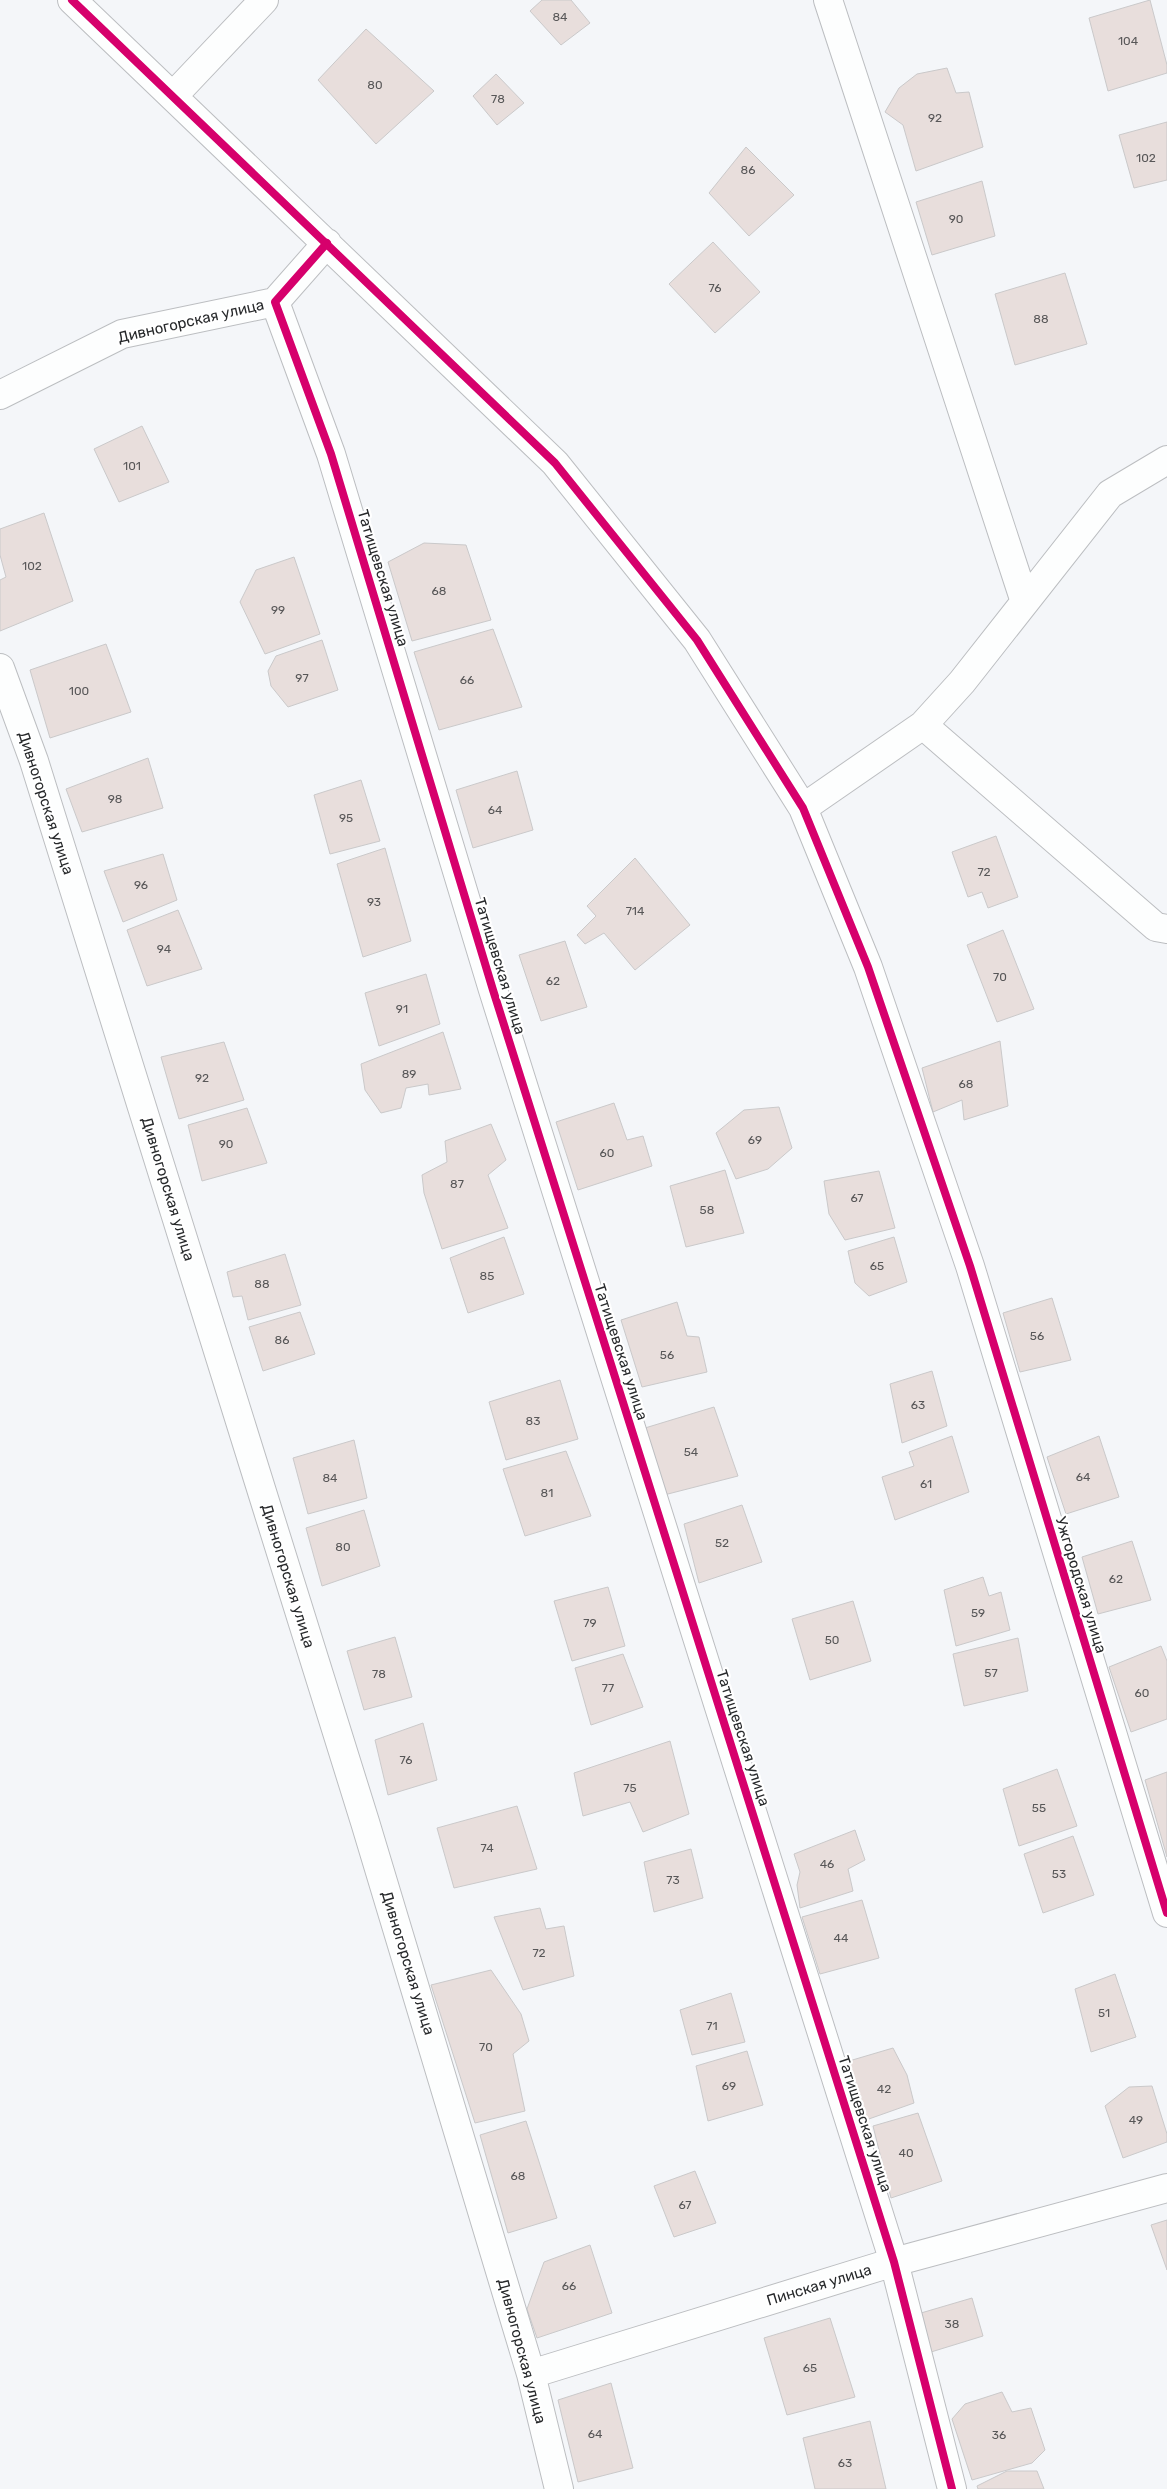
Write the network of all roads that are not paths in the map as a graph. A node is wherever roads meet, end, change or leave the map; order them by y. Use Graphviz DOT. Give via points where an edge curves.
graph roads {
  1 [pos="72,0"];
  2 [pos="264,0"];
  3 [pos="828,0"];
  4 [pos="173,96"];
  5 [pos="327,243"];
  6 [pos="275,302"];
  7 [pos="0,395"];
  8 [pos="1167,460"];
  9 [pos="1025,602"];
  10 [pos="0,668"];
  11 [pos="923,725"];
  12 [pos="803,808"];
  13 [pos="1167,929"];
  14 [pos="1167,1913"];
  15 [pos="1167,2188"];
  16 [pos="894,2262"];
  17 [pos="531,2374"];
  18 [pos="559,2489"];
  19 [pos="952,2489"];
  1 -- 4 [label="street, Ужгородская улица"];
  2 -- 4 [label="street"];
  3 -- 9 [label="street"];
  4 -- 5 [label="street, Ужгородская улица"];
  5 -- 6 [label="street"];
  5 -- 12 [label="street, Ужгородская улица" via="555,463 697,640"];
  6 -- 7 [label="street, Дивногорская улица" via="122,334"];
  6 -- 16 [label="street, Татищевская улица" via="331,454 492,990"];
  8 -- 9 [label="street" via="1110,494"];
  9 -- 11 [label="street" via="962,682"];
  10 -- 17 [label="street, Дивногорская улица" via="34,762 351,1775"];
  11 -- 12 [label="street"];
  11 -- 13 [label="street" via="1156,927"];
  12 -- 14 [label="street, Ужгородская улица" via="868,967 970,1266"];
  15 -- 16 [label="street, Пинская улица"];
  16 -- 17 [label="street, Пинская улица"];
  16 -- 19 [label="street, Татищевская улица"];
  17 -- 18 [label="street, Дивногорская улица"];
}
